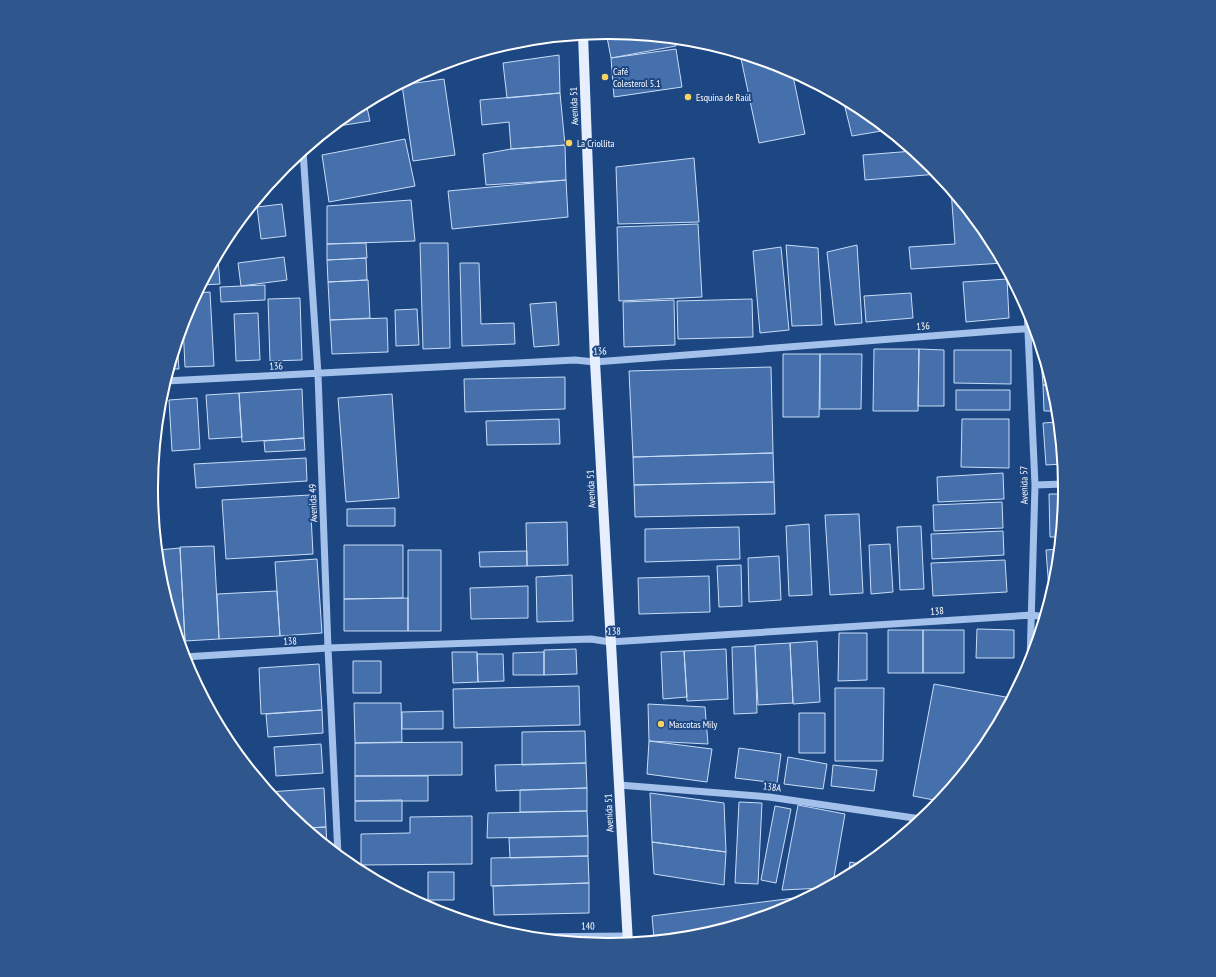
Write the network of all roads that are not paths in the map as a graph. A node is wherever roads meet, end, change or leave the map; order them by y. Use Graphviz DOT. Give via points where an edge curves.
graph roads {
  1 [pos="583,40"];
  2 [pos="304,159"];
  3 [pos="1028,328"];
  4 [pos="1031,337"];
  5 [pos="595,362"];
  6 [pos="318,374"];
  7 [pos="172,381"];
  8 [pos="1058,484"];
  9 [pos="1035,485"];
  10 [pos="1032,615"];
  11 [pos="1039,616"];
  12 [pos="1031,641"];
  13 [pos="610,642"];
  14 [pos="328,648"];
  15 [pos="191,657"];
  16 [pos="619,785"];
  17 [pos="912,819"];
  18 [pos="338,848"];
  19 [pos="628,937"];
  1 -- 5 [label="main road, Avenida 51"];
  2 -- 6 [label="street, Avenida 49"];
  3 -- 5 [label="street, 136"];
  4 -- 9 [label="street, Avenida 57"];
  5 -- 6 [label="street, 136" via="575,360"];
  5 -- 13 [label="main road, Avenida 51"];
  6 -- 7 [label="street, 136"];
  6 -- 14 [label="street, Avenida 49"];
  8 -- 9 [label="street"];
  9 -- 10 [label="street, Avenida 57"];
  10 -- 11 [label="street, 138"];
  10 -- 12 [label="street, Avenida 57"];
  10 -- 13 [label="street, 138"];
  13 -- 14 [label="street, 138" via="591,639"];
  13 -- 16 [label="main road, Avenida 51"];
  14 -- 15 [label="street, 138"];
  14 -- 18 [label="street, Avenida 49"];
  16 -- 17 [label="street, 138A" via="769,796"];
  16 -- 19 [label="main road, Avenida 51"];
}
